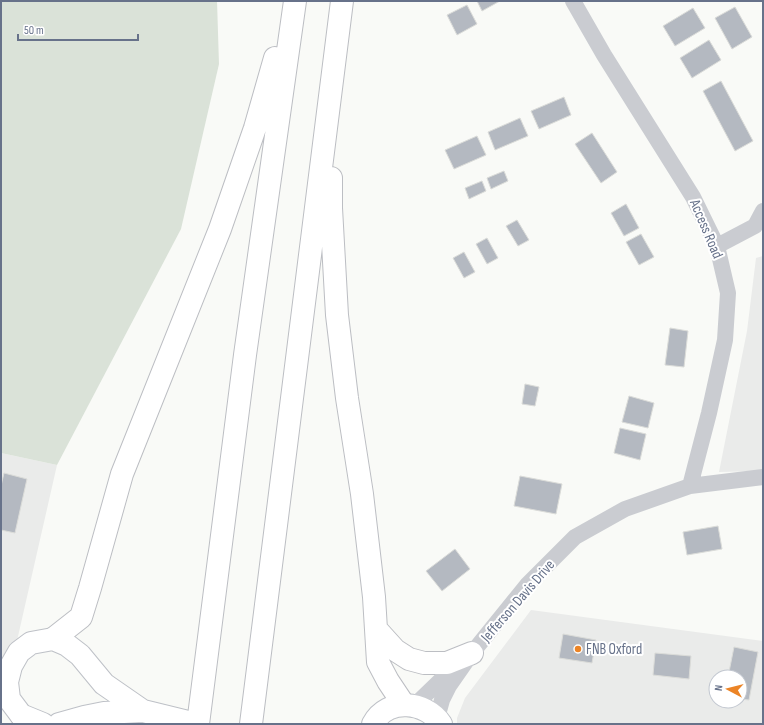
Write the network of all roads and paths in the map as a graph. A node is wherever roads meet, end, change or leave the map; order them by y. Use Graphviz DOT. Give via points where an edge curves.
graph roads {
  1 [pos="293,1"];
  2 [pos="342,1"];
  3 [pos="573,1"];
  4 [pos="332,75"];
  5 [pos="763,211"];
  6 [pos="717,246"];
  7 [pos="763,477"];
  8 [pos="690,486"];
  9 [pos="376,629"];
  10 [pos="53,639"];
  11 [pos="10,653"];
  12 [pos="472,654"];
  13 [pos="410,705"];
  14 [pos="15,707"];
  15 [pos="143,711"];
  16 [pos="439,721"];
  17 [pos="372,723"];
  18 [pos="43,724"];
  19 [pos="59,724"];
  20 [pos="197,724"];
  21 [pos="251,724"];
  1 -- 10 [label="main road" via="255,128 220,229 122,474 81,616"];
  1 -- 20 [label="main road"];
  2 -- 4 [label="main road"];
  3 -- 6 [label="street, Access Road" via="693,197"];
  4 -- 9 [label="main road" via="331,208 337,315 363,502"];
  4 -- 21 [label="main road"];
  5 -- 6 [label="street" via="755,226"];
  6 -- 8 [label="street, Access Road" via="728,293 725,340"];
  7 -- 8 [label="street, Jefferson Davis Drive"];
  8 -- 12 [label="street, Jefferson Davis Drive" via="625,509 575,537 527,585"];
  9 -- 12 [label="main road" via="395,650 409,659 424,663 447,663"];
  9 -- 13 [label="main road" via="378,662 388,681"];
  10 -- 11 [label="main road" via="30,643"];
  10 -- 15 [label="main road" via="80,655 104,684"];
  11 -- 14 [label="main road" via="11,666 7,682"];
  12 -- 13 [label="street, Jefferson Davis Drive"];
  12 -- 16 [label="street, Jefferson Davis Drive" via="442,700"];
  13 -- 16 [label="main road" via="427,710"];
  13 -- 17 [label="main road" via="393,707"];
  14 -- 18 [label="main road"];
  15 -- 19 [label="main road" via="84,716"];
  15 -- 20 [label="main road"];
}
